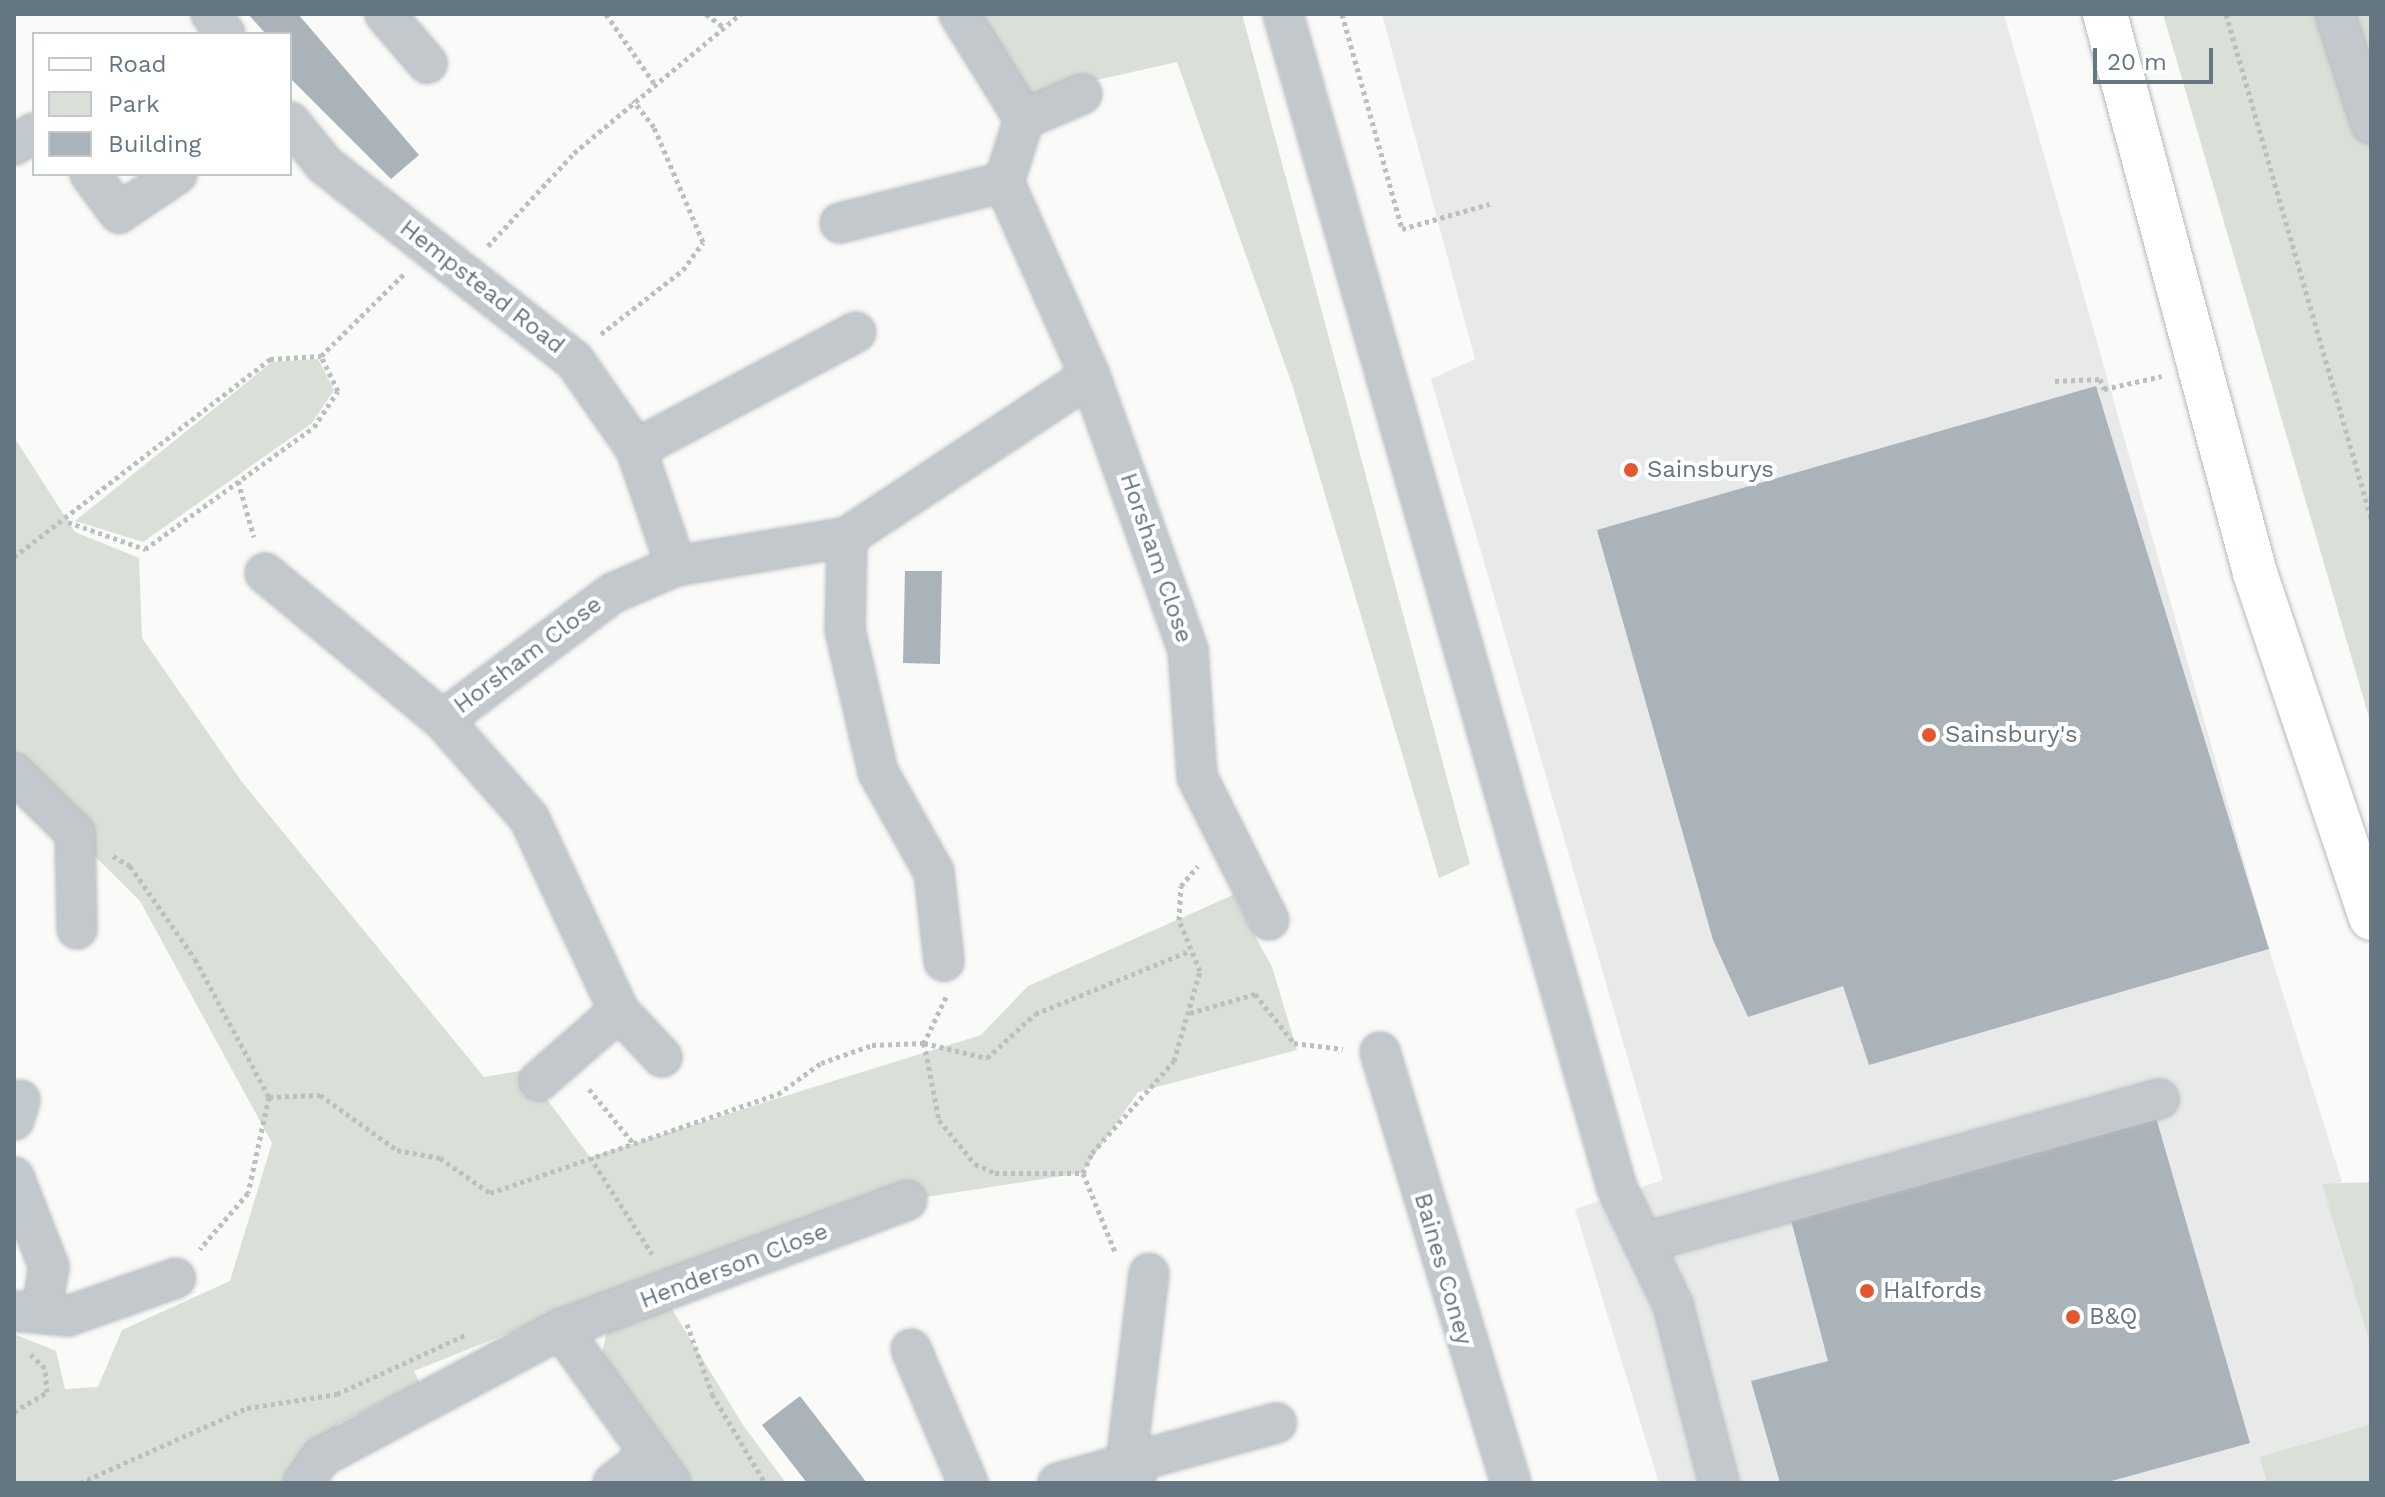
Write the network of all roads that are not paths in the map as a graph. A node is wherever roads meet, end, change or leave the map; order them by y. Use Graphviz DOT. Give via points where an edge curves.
graph roads {
  1 [pos="211,14"];
  2 [pos="385,14"];
  3 [pos="959,14"];
  4 [pos="1283,14"];
  5 [pos="2105,14"];
  6 [pos="2335,14"];
  7 [pos="224,32"];
  8 [pos="427,63"];
  9 [pos="1082,94"];
  10 [pos="1024,119"];
  11 [pos="292,124"];
  12 [pos="2371,124"];
  13 [pos="32,134"];
  14 [pos="14,145"];
  15 [pos="91,176"];
  16 [pos="174,176"];
  17 [pos="1004,182"];
  18 [pos="840,223"];
  19 [pos="856,332"];
  20 [pos="1090,376"];
  21 [pos="636,449"];
  22 [pos="847,537"];
  23 [pos="676,566"];
  24 [pos="265,573"];
  25 [pos="443,720"];
  26 [pos="14,773"];
  27 [pos="2371,918"];
  28 [pos="1269,920"];
  29 [pos="77,929"];
  30 [pos="944,961"];
  31 [pos="619,1011"];
  32 [pos="1380,1052"];
  33 [pos="662,1057"];
  34 [pos="552,1070"];
  35 [pos="2159,1099"];
  36 [pos="14,1177"];
  37 [pos="907,1200"];
  38 [pos="1643,1243"];
  39 [pos="1149,1273"];
  40 [pos="176,1278"];
  41 [pos="28,1312"];
  42 [pos="561,1329"];
  43 [pos="911,1349"];
  44 [pos="1276,1423"];
  45 [pos="659,1470"];
  46 [pos="1131,1474"];
  47 [pos="303,1483"];
  48 [pos="613,1483"];
  49 [pos="968,1483"];
  50 [pos="1058,1483"];
  51 [pos="1511,1483"];
  52 [pos="1719,1483"];
  1 -- 7 [label="street"];
  2 -- 8 [label="street"];
  3 -- 10 [label="street"];
  4 -- 38 [label="street" via="1617,1188"];
  5 -- 27 [label="main road" via="2255,573"];
  6 -- 12 [label="street"];
  9 -- 10 [label="street"];
  10 -- 17 [label="street"];
  11 -- 21 [label="street, Hempstead Road" via="325,165 574,360"];
  13 -- 14 [label="street"];
  15 -- 16 [label="street" via="119,213"];
  17 -- 18 [label="street"];
  17 -- 20 [label="street, Horsham Close"];
  19 -- 21 [label="street"];
  20 -- 22 [label="street, Horsham Close"];
  20 -- 28 [label="street, Horsham Close" via="1188,650 1197,777"];
  21 -- 23 [label="street, Hempstead Road"];
  22 -- 23 [label="street, Horsham Close"];
  22 -- 30 [label="street" via="845,630 878,772 934,872"];
  23 -- 25 [label="street, Horsham Close" via="613,593"];
  24 -- 25 [label="street, Horsham Close"];
  25 -- 31 [label="street, Horsham Close" via="529,818"];
  26 -- 29 [label="street" via="75,833"];
  31 -- 33 [label="street, Horsham Close"];
  31 -- 34 [label="street"];
  32 -- 51 [label="street, Baines Coney"];
  35 -- 38 [label="street"];
  36 -- 41 [label="street" via="49,1267"];
  37 -- 42 [label="street, Henderson Close" via="672,1292"];
  38 -- 52 [label="street" via="1673,1305"];
  39 -- 46 [label="street"];
  40 -- 41 [label="street" via="68,1316"];
  42 -- 45 [label="street"];
  42 -- 47 [label="street, Henderson Close" via="321,1457"];
  43 -- 49 [label="street"];
  44 -- 46 [label="street"];
  45 -- 48 [label="street"];
  46 -- 50 [label="street"];
}
